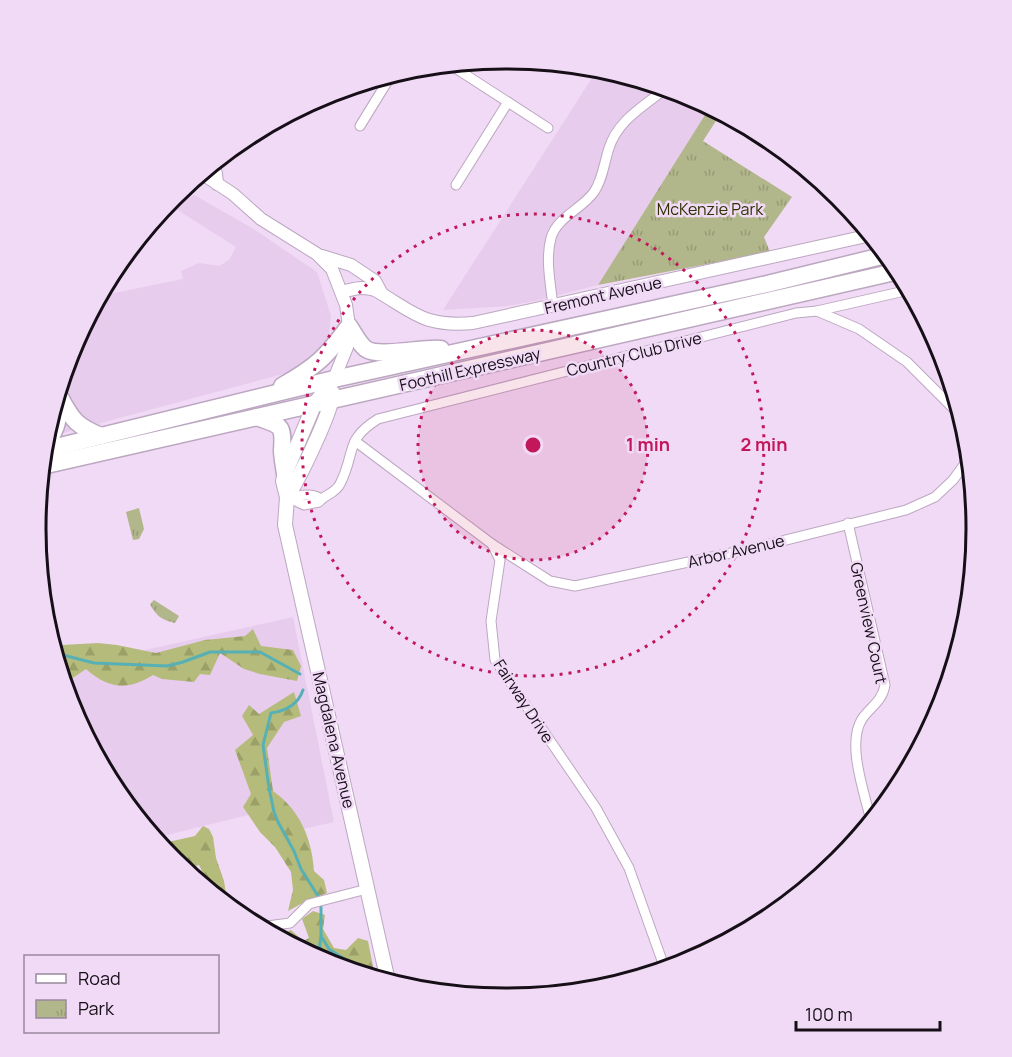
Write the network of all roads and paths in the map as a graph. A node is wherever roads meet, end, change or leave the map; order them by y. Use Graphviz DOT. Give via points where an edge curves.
graph roads {
  1 [pos="461,72"];
  2 [pos="385,86"];
  3 [pos="658,94"];
  4 [pos="508,102"];
  5 [pos="360,126"];
  6 [pos="548,128"];
  7 [pos="215,173"];
  8 [pos="209,178"];
  9 [pos="203,183"];
  10 [pos="217,184"];
  11 [pos="456,185"];
  12 [pos="861,238"];
  13 [pos="317,254"];
  14 [pos="877,257"];
  15 [pos="888,273"];
  16 [pos="342,292"];
  17 [pos="900,292"];
  18 [pos="382,294"];
  19 [pos="553,307"];
  20 [pos="817,311"];
  21 [pos="349,326"];
  22 [pos="460,351"];
  23 [pos="334,379"];
  24 [pos="266,395"];
  25 [pos="332,399"];
  26 [pos="315,403"];
  27 [pos="948,403"];
  28 [pos="64,404"];
  29 [pos="257,417"];
  30 [pos="101,436"];
  31 [pos="355,441"];
  32 [pos="54,448"];
  33 [pos="51,464"];
  34 [pos="962,468"];
  35 [pos="285,474"];
  36 [pos="287,497"];
  37 [pos="848,523"];
  38 [pos="492,544"];
  39 [pos="869,811"];
  40 [pos="367,889"];
  41 [pos="274,925"];
  42 [pos="662,961"];
  43 [pos="386,972"];
  1 -- 4 [label="street"];
  2 -- 5 [label="street"];
  3 -- 19 [label="street" via="620,126 594,192 558,224 552,236 549,274"];
  4 -- 6 [label="street"];
  4 -- 11 [label="street"];
  7 -- 10 [label="street"];
  8 -- 10 [label="street"];
  9 -- 10 [label="street"];
  10 -- 13 [label="street" via="261,219"];
  12 -- 19 [label="street, Fremont Avenue"];
  13 -- 16 [label="street" via="332,269"];
  13 -- 18 [label="street" via="351,265 375,281"];
  14 -- 22 [label="highway, Foothill Expressway"];
  15 -- 25 [label="highway, Foothill Expressway"];
  16 -- 18 [label="street, Fremont Avenue" via="367,287"];
  16 -- 21 [label="street"];
  17 -- 20 [label="street, Country Club Drive"];
  18 -- 19 [label="street, Fremont Avenue" via="425,320 441,324 473,323"];
  20 -- 27 [label="street" via="884,345"];
  20 -- 31 [label="street, Country Club Drive" via="796,313 378,419 363,428"];
  21 -- 22 [label="highway" via="371,352 428,348"];
  21 -- 23 [label="street" via="347,347"];
  21 -- 24 [label="highway" via="312,369"];
  22 -- 23 [label="highway, Foothill Expressway"];
  23 -- 24 [label="highway, Foothill Expressway"];
  23 -- 25 [label="main road, Magdalena Avenue"];
  23 -- 26 [label="main road, Magdalena Avenue"];
  24 -- 30 [label="highway, Foothill Expressway"];
  25 -- 26 [label="highway, Foothill Expressway"];
  25 -- 36 [label="main road, Magdalena Avenue"];
  26 -- 29 [label="highway, Foothill Expressway"];
  26 -- 35 [label="main road, Magdalena Avenue"];
  28 -- 30 [label="highway" via="75,423"];
  29 -- 33 [label="highway, Foothill Expressway"];
  29 -- 35 [label="highway" via="283,430"];
  30 -- 32 [label="highway, Foothill Expressway"];
  31 -- 36 [label="street, Country Club Drive" via="340,484 331,495 321,499 306,495"];
  31 -- 38 [label="street"];
  34 -- 37 [label="street, Arbor Avenue" via="935,497 906,510"];
  35 -- 36 [label="main road, Magdalena Avenue"];
  36 -- 40 [label="main road, Magdalena Avenue" via="286,535"];
  37 -- 38 [label="street, Arbor Avenue" via="750,549 575,586 550,581"];
  37 -- 39 [label="street, Greenview Court" via="885,685 883,695 862,720 857,734 857,758"];
  38 -- 42 [label="street, Fairway Drive" via="500,560 491,621 495,660 596,808 629,868"];
  40 -- 41 [label="street" via="309,904 290,923"];
  40 -- 43 [label="main road, Magdalena Avenue"];
}
